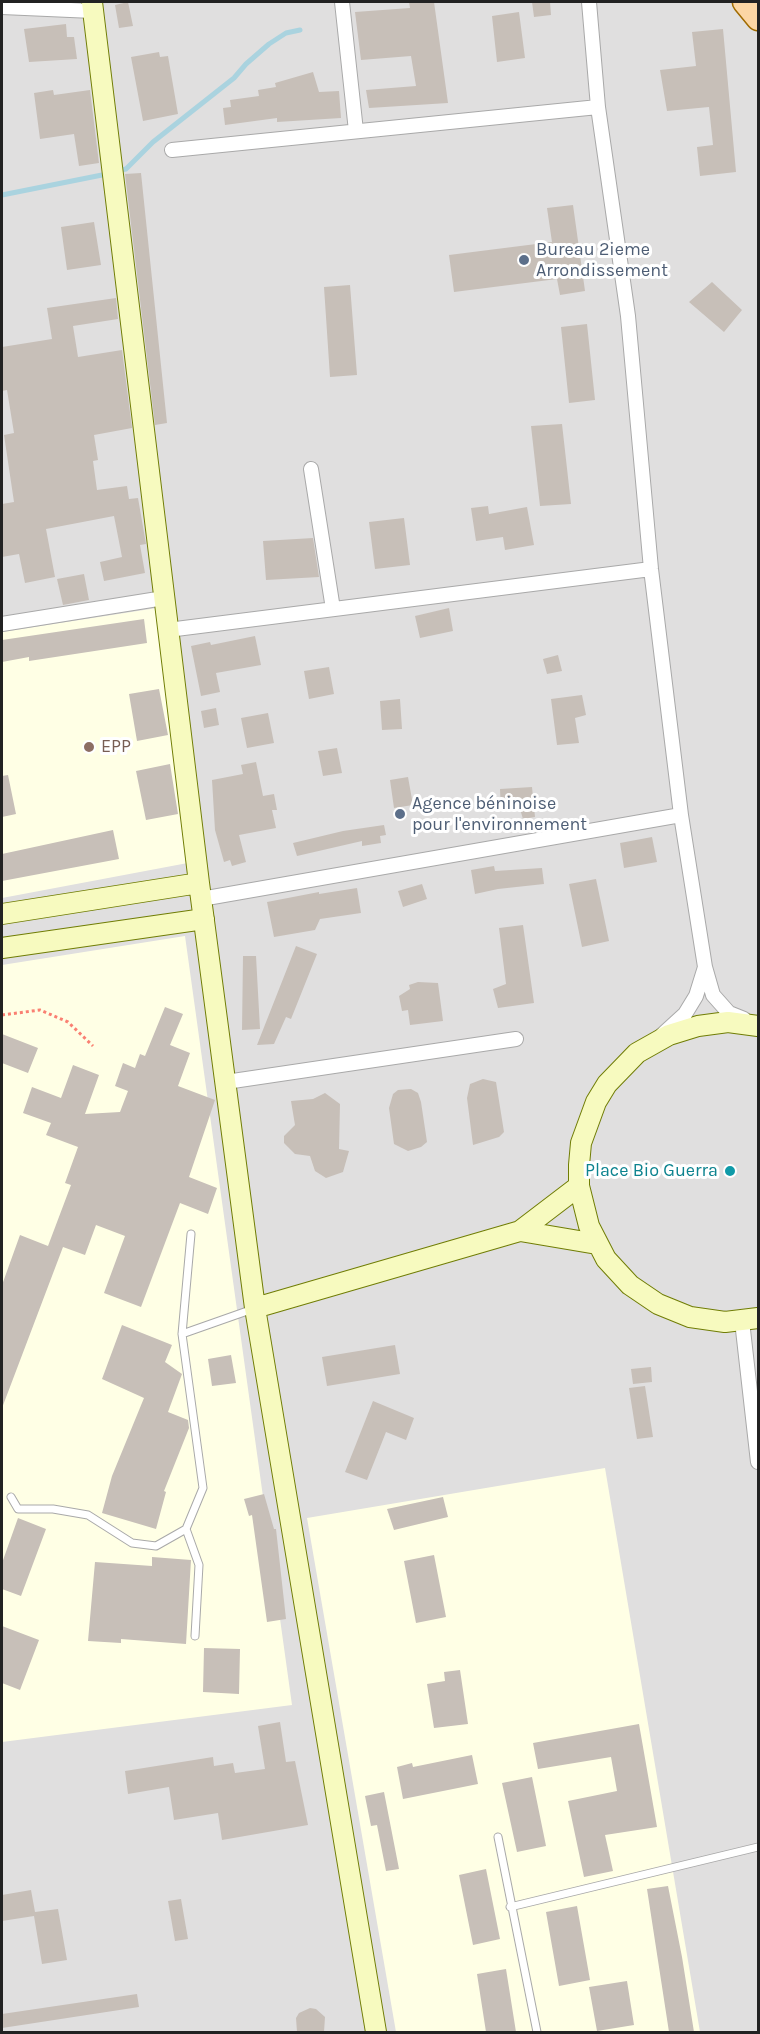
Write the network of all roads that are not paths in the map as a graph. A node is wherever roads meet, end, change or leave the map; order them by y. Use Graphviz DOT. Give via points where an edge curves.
graph roads {
  1 [pos="342,2"];
  2 [pos="589,2"];
  3 [pos="744,2"];
  4 [pos="92,6"];
  5 [pos="2,7"];
  6 [pos="759,19"];
  7 [pos="598,107"];
  8 [pos="356,131"];
  9 [pos="172,150"];
  10 [pos="311,469"];
  11 [pos="651,569"];
  12 [pos="164,598"];
  13 [pos="333,609"];
  14 [pos="2,624"];
  15 [pos="168,630"];
  16 [pos="681,815"];
  17 [pos="202,900"];
  18 [pos="2,914"];
  19 [pos="2,948"];
  20 [pos="705,967"];
  21 [pos="758,1026"];
  22 [pos="516,1039"];
  23 [pos="655,1041"];
  24 [pos="226,1082"];
  25 [pos="579,1186"];
  26 [pos="520,1231"];
  27 [pos="191,1234"];
  28 [pos="597,1244"];
  29 [pos="255,1308"];
  30 [pos="750,1320"];
  31 [pos="182,1335"];
  32 [pos="759,1462"];
  33 [pos="11,1497"];
  34 [pos="186,1528"];
  35 [pos="195,1636"];
  36 [pos="498,1837"];
  37 [pos="759,1847"];
  38 [pos="510,1907"];
  39 [pos="376,2032"];
  40 [pos="537,2032"];
  1 -- 8 [label="street"];
  2 -- 7 [label="street"];
  3 -- 6 [label="main road"];
  4 -- 5 [label="street"];
  4 -- 12 [label="street"];
  7 -- 8 [label="street"];
  7 -- 11 [label="street" via="628,316"];
  8 -- 9 [label="street"];
  10 -- 13 [label="street"];
  11 -- 13 [label="street"];
  11 -- 16 [label="street"];
  12 -- 14 [label="street"];
  12 -- 15 [label="street"];
  13 -- 15 [label="street"];
  15 -- 17 [label="street"];
  16 -- 17 [label="street"];
  16 -- 20 [label="street"];
  17 -- 18 [label="street"];
  17 -- 19 [label="street"];
  17 -- 24 [label="street"];
  20 -- 21 [label="street" via="713,995 729,1013"];
  20 -- 23 [label="street" via="696,996 685,1014"];
  21 -- 23 [label="street" via="698,1026"];
  22 -- 24 [label="street"];
  23 -- 25 [label="street" via="621,1067 596,1102 581,1143"];
  24 -- 29 [label="street"];
  25 -- 26 [label="street"];
  25 -- 28 [label="street"];
  26 -- 28 [label="street"];
  26 -- 29 [label="street"];
  27 -- 31 [label="lane"];
  28 -- 30 [label="street" via="630,1285 658,1305 690,1317"];
  29 -- 31 [label="lane"];
  29 -- 39 [label="street"];
  30 -- 32 [label="street"];
  31 -- 34 [label="lane" via="203,1488"];
  33 -- 34 [label="lane" via="18,1509 88,1515 132,1543 156,1546"];
  34 -- 35 [label="lane" via="199,1565"];
  36 -- 38 [label="lane"];
  37 -- 38 [label="lane"];
  38 -- 40 [label="lane"];
}
